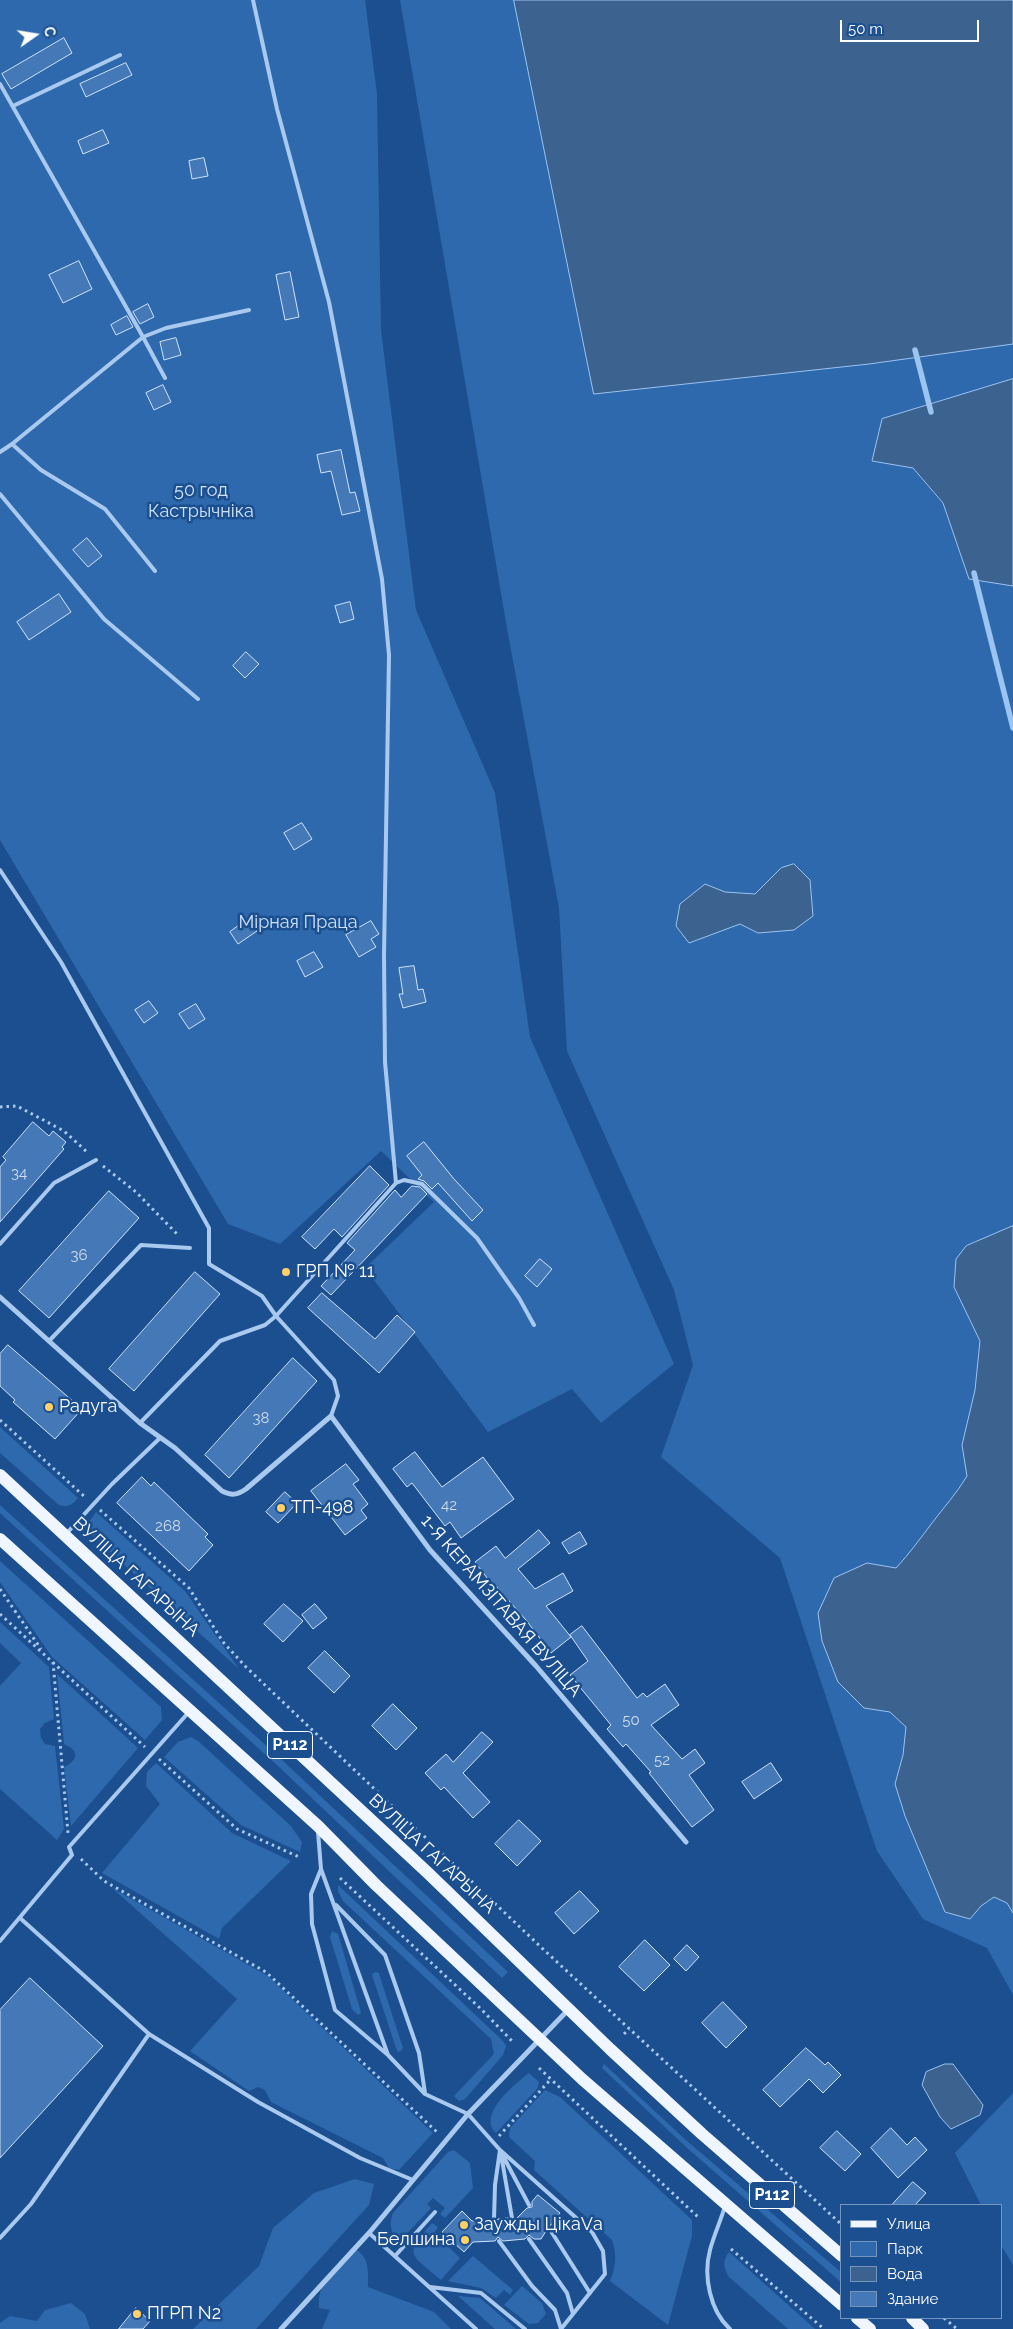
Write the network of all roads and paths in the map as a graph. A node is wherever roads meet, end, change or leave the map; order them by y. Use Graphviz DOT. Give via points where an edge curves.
graph roads {
  1 [pos="254,0"];
  2 [pos="120,55"];
  3 [pos="0,84"];
  4 [pos="13,106"];
  5 [pos="249,310"];
  6 [pos="143,337"];
  7 [pos="165,378"];
  8 [pos="12,444"];
  9 [pos="0,452"];
  10 [pos="0,494"];
  11 [pos="156,571"];
  12 [pos="198,699"];
  13 [pos="0,870"];
  14 [pos="96,1160"];
  15 [pos="396,1183"];
  16 [pos="0,1244"];
  17 [pos="190,1248"];
  18 [pos="0,1297"];
  19 [pos="276,1316"];
  20 [pos="534,1325"];
  21 [pos="48,1341"];
  22 [pos="331,1416"];
  23 [pos="0,1420"];
  24 [pos="140,1423"];
  25 [pos="160,1438"];
  26 [pos="0,1475"];
  27 [pos="94,1505"];
  28 [pos="65,1535"];
  29 [pos="0,1539"];
  30 [pos="0,1589"];
  31 [pos="44,1654"];
  32 [pos="53,1662"];
  33 [pos="189,1711"];
  34 [pos="318,1826"];
  35 [pos="686,1842"];
  36 [pos="69,1847"];
  37 [pos="321,1869"];
  38 [pos="340,1878"];
  39 [pos="336,1904"];
  40 [pos="20,1918"];
  41 [pos="0,1942"];
  42 [pos="544,1950"];
  43 [pos="539,1954"];
  44 [pos="569,2009"];
  45 [pos="629,2029"];
  46 [pos="148,2034"];
  47 [pos="624,2034"];
  48 [pos="538,2039"];
  49 [pos="512,2041"];
  50 [pos="388,2055"];
  51 [pos="539,2068"];
  52 [pos="551,2079"];
  53 [pos="426,2094"];
  54 [pos="468,2114"];
  55 [pos="446,2140"];
  56 [pos="494,2142"];
  57 [pos="500,2150"];
  58 [pos="413,2180"];
  59 [pos="726,2204"];
  60 [pos="529,2205"];
  61 [pos="435,2212"];
  62 [pos="698,2217"];
  63 [pos="512,2218"];
  64 [pos="494,2219"];
  65 [pos="840,2223"];
  66 [pos="549,2228"];
  67 [pos="369,2233"];
  68 [pos="0,2238"];
  69 [pos="528,2239"];
  70 [pos="499,2241"];
  71 [pos="731,2249"];
  72 [pos="840,2254"];
  73 [pos="395,2256"];
  74 [pos="430,2287"];
  75 [pos="590,2292"];
  76 [pos="840,2303"];
  77 [pos="573,2314"];
  78 [pos="858,2319"];
  79 [pos="913,2319"];
  80 [pos="945,2319"];
  81 [pos="281,2329"];
  82 [pos="476,2329"];
  83 [pos="525,2329"];
  84 [pos="561,2329"];
  85 [pos="730,2329"];
  86 [pos="824,2329"];
  87 [pos="870,2329"];
  88 [pos="923,2329"];
  89 [pos="957,2329"];
  1 -- 15 [label="lane" via="278,109 329,302 382,579 389,655 385,1062"];
  2 -- 4 [label="lane"];
  3 -- 4 [label="lane"];
  4 -- 6 [label="lane"];
  5 -- 6 [label="lane" via="166,328"];
  6 -- 7 [label="lane"];
  6 -- 8 [label="lane"];
  8 -- 9 [label="lane"];
  8 -- 11 [label="lane" via="41,470 105,509"];
  10 -- 12 [label="lane" via="104,619"];
  13 -- 19 [label="lane" via="61,962 209,1228 208,1264 262,1296"];
  14 -- 16 [label="lane" via="54,1183"];
  15 -- 19 [label="lane"];
  15 -- 20 [label="lane" via="404,1180 422,1184 478,1238"];
  17 -- 21 [label="lane" via="141,1245"];
  18 -- 21 [label="street"];
  19 -- 22 [label="lane" via="334,1380 338,1396"];
  19 -- 24 [label="lane" via="265,1325 220,1341"];
  21 -- 24 [label="street"];
  22 -- 25 [label="street" via="246,1489 235,1494 222,1491"];
  22 -- 35 [label="street, 1-Я КЕРАМЗІТАВАЯ ВУЛІЦА" via="430,1550 536,1666"];
  23 -- 27 [label="path"];
  24 -- 25 [label="street"];
  25 -- 27 [label="lane"];
  26 -- 28 [label="main road, ВУЛІЦА ГАГАРЫНА / Р112"];
  27 -- 28 [label="lane"];
  27 -- 42 [label="path" via="189,1588 223,1642 246,1667"];
  28 -- 44 [label="main road, ВУЛІЦА ГАГАРЫНА / Р112"];
  29 -- 33 [label="main road, Р112"];
  30 -- 31 [label="path"];
  32 -- 36 [label="path"];
  33 -- 34 [label="main road, Р112"];
  33 -- 36 [label="lane"];
  34 -- 37 [label="lane"];
  34 -- 48 [label="main road, Р112"];
  36 -- 40 [label="lane" via="72,1855"];
  36 -- 55 [label="path" via="104,1881 266,1972"];
  37 -- 39 [label="lane"];
  37 -- 50 [label="lane" via="311,1894 312,1924 335,2010"];
  38 -- 49 [label="path"];
  39 -- 50 [label="lane"];
  39 -- 53 [label="lane" via="385,1955 419,2053"];
  40 -- 41 [label="lane"];
  40 -- 46 [label="lane"];
  42 -- 43 [label="path"];
  42 -- 45 [label="path"];
  44 -- 48 [label="street"];
  44 -- 72 [label="main road, ВУЛІЦА ГАГАРЫНА / Р112" via="702,2134"];
  45 -- 47 [label="path"];
  45 -- 65 [label="path"];
  46 -- 58 [label="lane" via="258,2102 360,2158"];
  46 -- 68 [label="lane" via="31,2204"];
  48 -- 54 [label="street"];
  48 -- 59 [label="main road, Р112"];
  50 -- 53 [label="lane"];
  51 -- 52 [label="path"];
  52 -- 56 [label="path"];
  52 -- 62 [label="path"];
  53 -- 54 [label="lane"];
  54 -- 55 [label="street"];
  54 -- 56 [label="lane"];
  55 -- 58 [label="street"];
  56 -- 57 [label="lane"];
  57 -- 60 [label="lane"];
  57 -- 63 [label="lane"];
  57 -- 64 [label="lane"];
  57 -- 75 [label="lane" via="592,2232 603,2251 605,2274"];
  58 -- 67 [label="street"];
  59 -- 76 [label="main road, Р112"];
  59 -- 85 [label="lane" via="710,2251 709,2292 720,2320"];
  61 -- 73 [label="lane"];
  66 -- 75 [label="lane"];
  67 -- 73 [label="lane"];
  67 -- 81 [label="street"];
  69 -- 77 [label="lane" via="566,2293"];
  70 -- 84 [label="lane" via="532,2286 555,2310"];
  71 -- 86 [label="path"];
  73 -- 74 [label="lane"];
  74 -- 82 [label="lane"];
  74 -- 83 [label="lane" via="480,2293"];
  75 -- 77 [label="lane"];
  77 -- 84 [label="lane"];
  78 -- 87 [label="main road"];
  79 -- 88 [label="main road"];
  80 -- 89 [label="path"];
}
